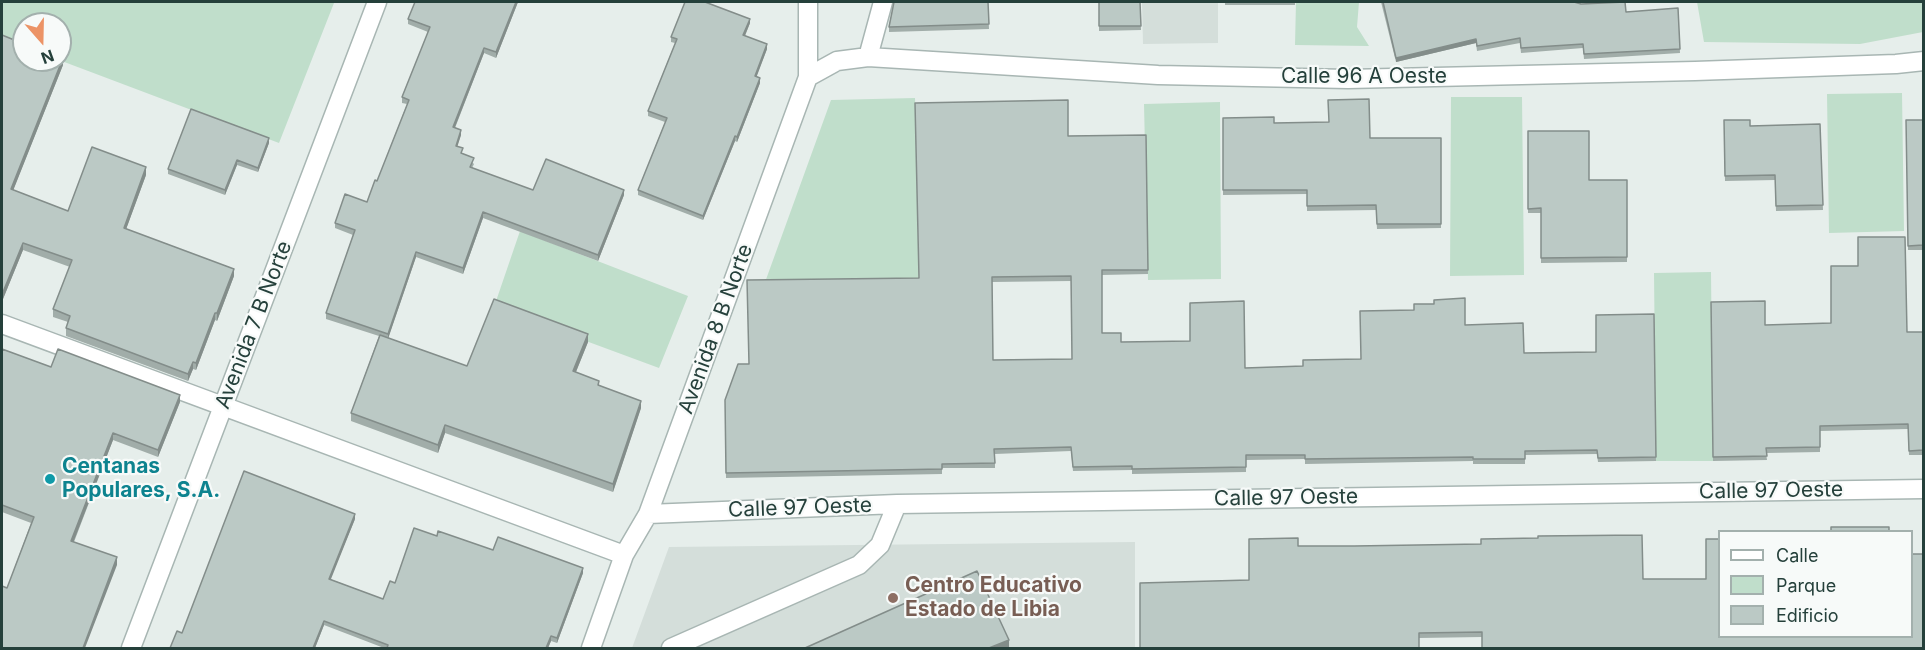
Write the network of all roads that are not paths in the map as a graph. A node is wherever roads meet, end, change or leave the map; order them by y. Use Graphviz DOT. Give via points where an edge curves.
graph roads {
  1 [pos="376,2"];
  2 [pos="808,2"];
  3 [pos="883,2"];
  4 [pos="868,57"];
  5 [pos="1923,61"];
  6 [pos="808,77"];
  7 [pos="2,324"];
  8 [pos="224,405"];
  9 [pos="1923,489"];
  10 [pos="897,504"];
  11 [pos="648,514"];
  12 [pos="624,555"];
  13 [pos="131,648"];
  14 [pos="591,648"];
  15 [pos="671,648"];
  1 -- 8 [label="street, Avenida 7 B Norte"];
  2 -- 6 [label="street, Avenida 8 B Norte"];
  3 -- 4 [label="street"];
  4 -- 5 [label="street, Calle 96 A Oeste" via="1158,75 1348,79"];
  4 -- 6 [label="street, Calle 96 A Oeste" via="837,61"];
  6 -- 11 [label="street, Avenida 8 B Norte"];
  7 -- 8 [label="street"];
  8 -- 12 [label="street"];
  8 -- 13 [label="street, Avenida 7 B Norte"];
  9 -- 10 [label="street, Calle 97 Oeste"];
  10 -- 11 [label="street, Calle 97 Oeste"];
  10 -- 15 [label="street" via="880,546 859,565"];
  11 -- 12 [label="street, Avenida 8 B Norte"];
  12 -- 14 [label="street, Avenida 8 B Norte"];
}
